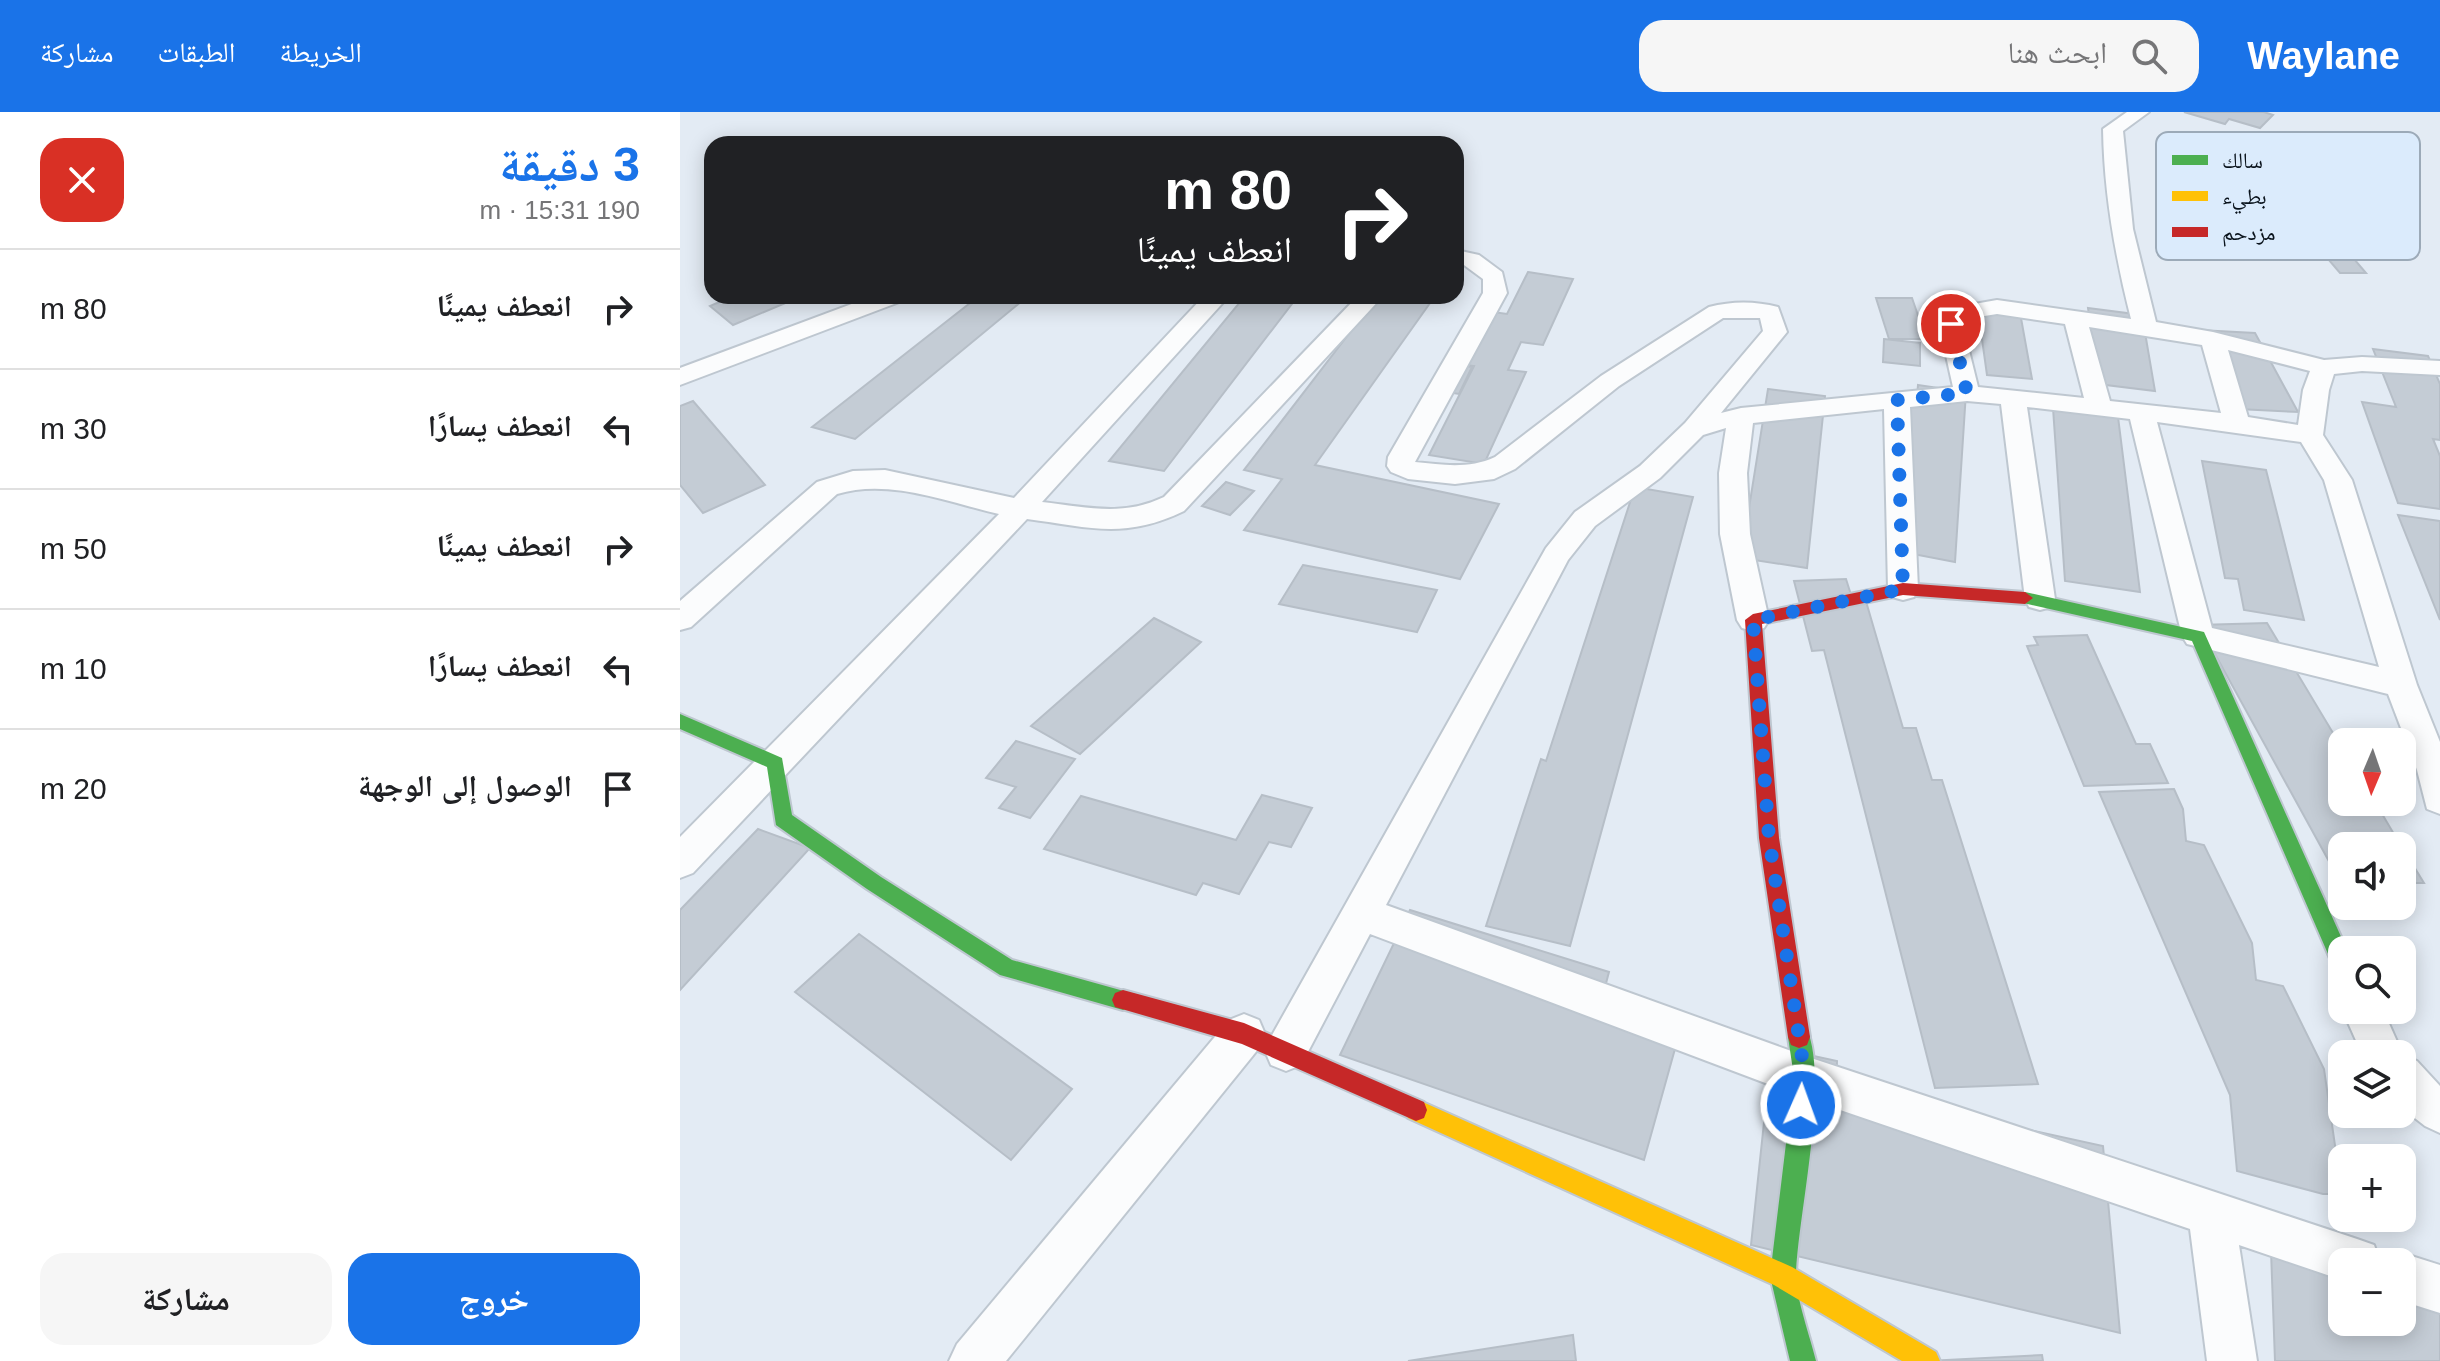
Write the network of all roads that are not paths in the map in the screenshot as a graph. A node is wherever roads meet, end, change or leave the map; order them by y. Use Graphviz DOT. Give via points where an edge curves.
graph roads {
  1 [pos="2140,112"];
  2 [pos="1464,259"];
  3 [pos="873,304"];
  4 [pos="1210,304"];
  5 [pos="1363,304"];
  6 [pos="2075,318"];
  7 [pos="2145,328"];
  8 [pos="2213,339"];
  9 [pos="2324,367"];
  10 [pos="2440,368"];
  11 [pos="680,377"];
  12 [pos="1967,393"];
  13 [pos="2013,399"];
  14 [pos="1897,400"];
  15 [pos="2099,407"];
  16 [pos="2141,412"];
  17 [pos="1741,416"];
  18 [pos="2237,423"];
  19 [pos="1694,429"];
  20 [pos="2310,435"];
  21 [pos="1020,509"];
  22 [pos="1903,589"];
  23 [pos="2040,599"];
  24 [pos="680,619"];
  25 [pos="1753,620"];
  26 [pos="2198,636"];
  27 [pos="2401,685"];
  28 [pos="680,721"];
  29 [pos="776,763"];
  30 [pos="2438,780"];
  31 [pos="680,862"];
  32 [pos="1363,914"];
  33 [pos="2330,936"];
  34 [pos="1244,1034"];
  35 [pos="1286,1051"];
  36 [pos="1805,1077"];
  37 [pos="2416,1092"];
  38 [pos="2440,1111"];
  39 [pos="2211,1214"];
  40 [pos="2328,1252"];
  41 [pos="1783,1276"];
  42 [pos="2416,1281"];
  43 [pos="2440,1289"];
  44 [pos="974,1361"];
  45 [pos="1803,1361"];
  46 [pos="1927,1361"];
  47 [pos="2232,1361"];
  1 -- 7 [label="street" via="2113,129 2113,163"];
  2 -- 19 [label="street" via="1494,277 1495,293 1401,466 1455,475 1484,473 1505,463 1610,381 1717,312 1770,312 1775,332"];
  3 -- 11 [label="street"];
  4 -- 21 [label="street"];
  5 -- 21 [label="street" via="1174,504 1121,521"];
  6 -- 7 [label="street"];
  6 -- 12 [label="street" via="1997,307 1965,312 1951,324"];
  6 -- 15 [label="street"];
  7 -- 8 [label="street"];
  8 -- 9 [label="street"];
  8 -- 18 [label="street"];
  9 -- 10 [label="street"];
  9 -- 20 [label="street"];
  12 -- 13 [label="street"];
  12 -- 14 [label="street"];
  13 -- 15 [label="street"];
  13 -- 23 [label="street"];
  14 -- 17 [label="street"];
  14 -- 22 [label="street"];
  15 -- 16 [label="street"];
  16 -- 18 [label="street"];
  16 -- 26 [label="street"];
  17 -- 19 [label="street"];
  17 -- 25 [label="street" via="1733,473 1735,534"];
  18 -- 20 [label="street"];
  19 -- 32 [label="street" via="1650,472 1585,519 1556,555"];
  20 -- 27 [label="street" via="2338,480"];
  21 -- 24 [label="street" via="885,479 827,488"];
  21 -- 29 [label="street"];
  22 -- 23 [label="street"];
  22 -- 25 [label="street"];
  23 -- 26 [label="street"];
  25 -- 36 [label="street" via="1769,838"];
  26 -- 27 [label="street"];
  26 -- 33 [label="street"];
  27 -- 30 [label="street"];
  28 -- 29 [label="street"];
  29 -- 31 [label="street"];
  29 -- 34 [label="street" via="783,819 1007,968"];
  32 -- 35 [label="street"];
  32 -- 36 [label="street"];
  34 -- 35 [label="street"];
  34 -- 44 [label="street"];
  35 -- 41 [label="street"];
  36 -- 39 [label="street"];
  36 -- 41 [label="street"];
  37 -- 38 [label="street"];
  39 -- 40 [label="street"];
  39 -- 47 [label="street"];
  41 -- 45 [label="street"];
  41 -- 46 [label="street"];
  42 -- 43 [label="street"];
}
